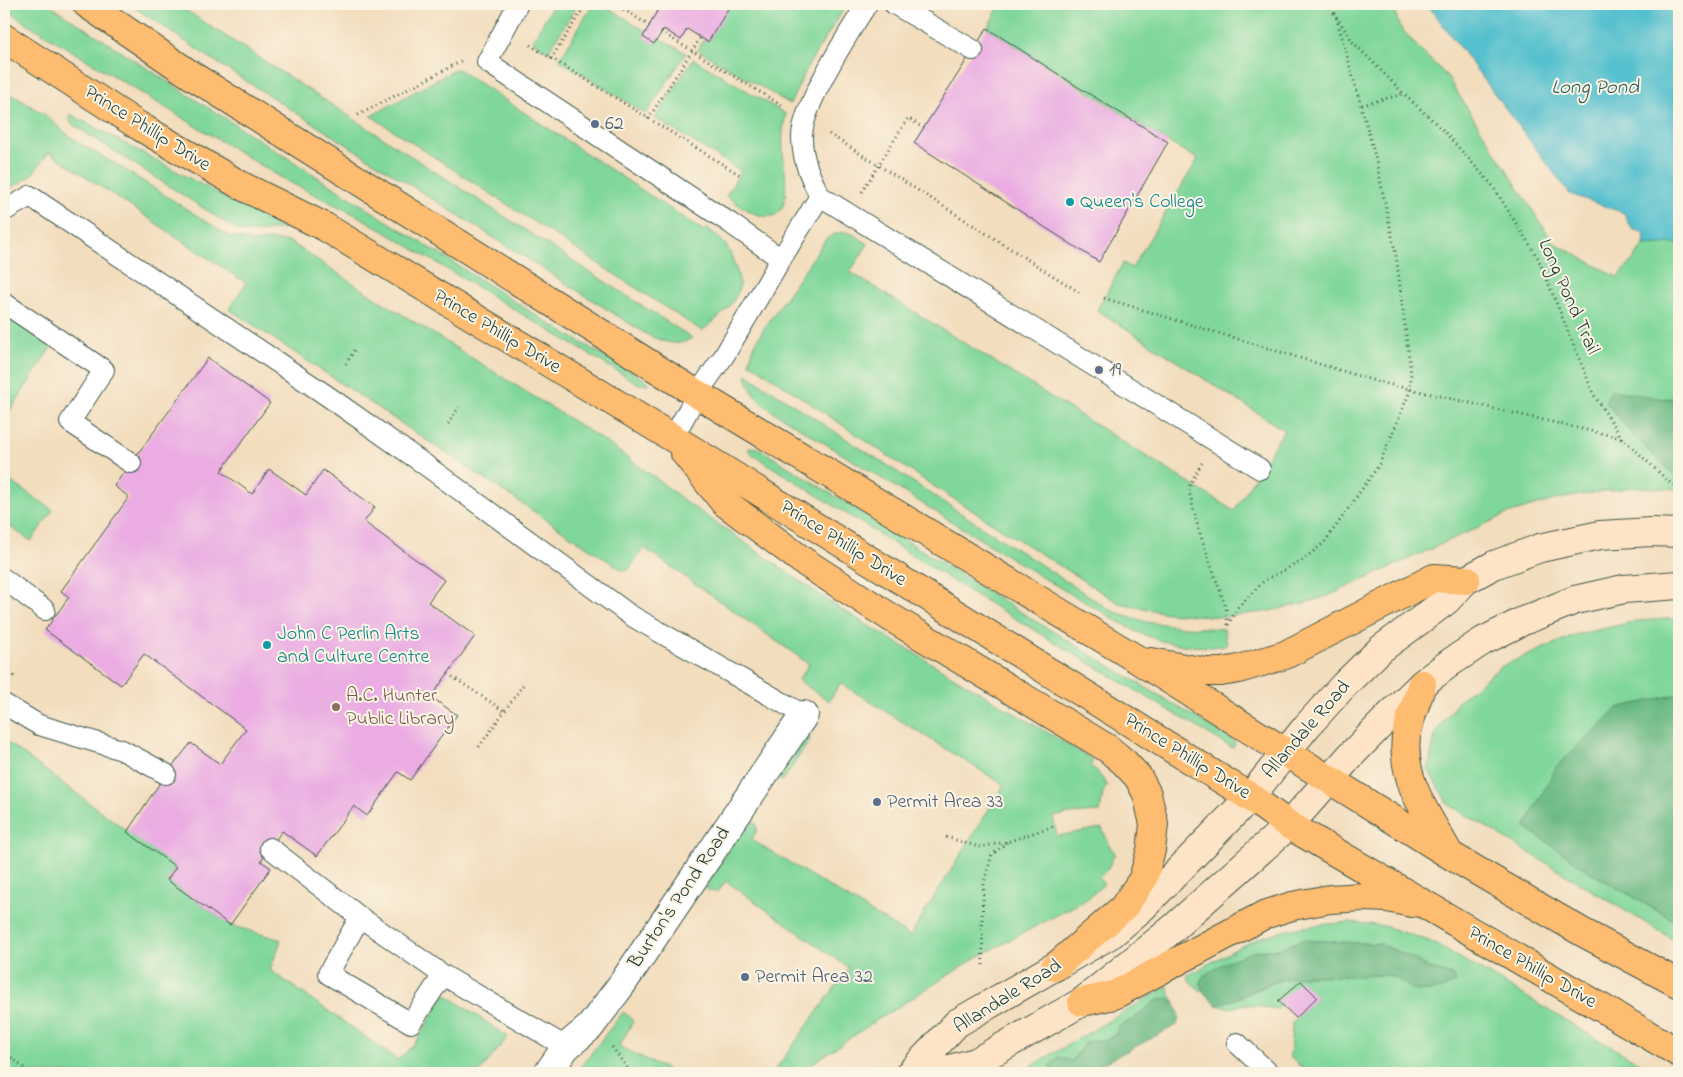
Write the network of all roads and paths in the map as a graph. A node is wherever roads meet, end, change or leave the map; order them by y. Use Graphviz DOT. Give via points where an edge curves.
graph roads {
  1 [pos="87,4"];
  2 [pos="518,4"];
  3 [pos="586,4"];
  4 [pos="614,4"];
  5 [pos="867,4"];
  6 [pos="894,4"];
  7 [pos="1328,4"];
  8 [pos="1335,13"];
  9 [pos="650,26"];
  10 [pos="661,32"];
  11 [pos="701,37"];
  12 [pos="10,44"];
  13 [pos="530,45"];
  14 [pos="973,50"];
  15 [pos="692,51"];
  16 [pos="551,59"];
  17 [pos="487,62"];
  18 [pos="1404,94"];
  19 [pos="1362,105"];
  20 [pos="789,109"];
  21 [pos="358,115"];
  22 [pos="648,119"];
  23 [pos="923,128"];
  24 [pos="822,130"];
  25 [pos="878,166"];
  26 [pos="740,175"];
  27 [pos="820,196"];
  28 [pos="4,211"];
  29 [pos="848,213"];
  30 [pos="780,259"];
  31 [pos="1082,294"];
  32 [pos="1104,298"];
  33 [pos="4,303"];
  34 [pos="356,347"];
  35 [pos="346,364"];
  36 [pos="1410,390"];
  37 [pos="697,394"];
  38 [pos="459,407"];
  39 [pos="448,424"];
  40 [pos="673,438"];
  41 [pos="1622,438"];
  42 [pos="1216,442"];
  43 [pos="131,463"];
  44 [pos="1260,470"];
  45 [pos="1679,491"];
  46 [pos="1679,533"];
  47 [pos="4,579"];
  48 [pos="1466,580"];
  49 [pos="1679,585"];
  50 [pos="45,610"];
  51 [pos="1135,658"];
  52 [pos="448,674"];
  53 [pos="1422,684"];
  54 [pos="523,685"];
  55 [pos="4,704"];
  56 [pos="504,712"];
  57 [pos="804,715"];
  58 [pos="479,747"];
  59 [pos="1286,752"];
  60 [pos="166,774"];
  61 [pos="1330,779"];
  62 [pos="1250,796"];
  63 [pos="1289,825"];
  64 [pos="1054,826"];
  65 [pos="946,837"];
  66 [pos="1007,842"];
  67 [pos="270,848"];
  68 [pos="1450,855"];
  69 [pos="1429,907"];
  70 [pos="360,917"];
  71 [pos="982,965"];
  72 [pos="1055,967"];
  73 [pos="443,975"];
  74 [pos="1679,984"];
  75 [pos="1082,1002"];
  76 [pos="1237,1043"];
  77 [pos="608,1044"];
  78 [pos="566,1047"];
  79 [pos="4,1051"];
  80 [pos="1679,1053"];
  81 [pos="30,1073"];
  82 [pos="548,1073"];
  83 [pos="631,1073"];
  84 [pos="910,1073"];
  85 [pos="935,1073"];
  86 [pos="1269,1073"];
  1 -- 37 [label="main road" via="200,80"];
  2 -- 17 [label="lane"];
  3 -- 16 [label="path"];
  4 -- 9 [label="path"];
  5 -- 27 [label="lane" via="850,29 805,119 803,153"];
  6 -- 14 [label="lane"];
  7 -- 8 [label="path, Long Pond Trail"];
  8 -- 18 [label="path, Long Pond Trail" via="1353,42"];
  8 -- 19 [label="path"];
  10 -- 15 [label="path"];
  11 -- 15 [label="path"];
  12 -- 40 [label="main road, Prince Phillip Drive" via="139,126 242,186 325,227"];
  13 -- 16 [label="path"];
  15 -- 20 [label="path"];
  15 -- 22 [label="path"];
  16 -- 22 [label="path"];
  17 -- 21 [label="path" via="464,60"];
  17 -- 30 [label="lane"];
  18 -- 19 [label="path"];
  18 -- 41 [label="path, Long Pond Trail" via="1442,129 1492,184 1538,258 1594,396"];
  19 -- 36 [label="path" via="1396,255 1411,374"];
  22 -- 26 [label="path"];
  23 -- 25 [label="path" via="908,118"];
  24 -- 25 [label="path"];
  25 -- 29 [label="path"];
  25 -- 31 [label="path"];
  27 -- 29 [label="lane"];
  27 -- 30 [label="lane"];
  28 -- 57 [label="lane" via="30,196 359,418 630,615"];
  29 -- 42 [label="lane"];
  30 -- 37 [label="lane" via="724,356"];
  32 -- 36 [label="path"];
  33 -- 43 [label="lane" via="104,370 70,422"];
  34 -- 35 [label="path"];
  36 -- 41 [label="path"];
  36 -- 42 [label="path" via="1379,465 1324,543 1300,562 1265,580 1238,606 1228,625 1218,581 1199,532 1188,491"];
  37 -- 40 [label="lane"];
  37 -- 51 [label="main road"];
  38 -- 39 [label="path"];
  40 -- 62 [label="main road, Prince Phillip Drive"];
  40 -- 72 [label="main road" via="724,502 803,561 1107,748 1138,777 1147,794 1154,824 1143,879 1123,908"];
  41 -- 45 [label="path, Long Pond Trail"];
  42 -- 44 [label="lane"];
  46 -- 48 [label="main road, Allandale Road" via="1600,536 1540,548 1494,565"];
  47 -- 50 [label="lane"];
  48 -- 51 [label="main road" via="1434,578 1285,654 1240,669 1206,672"];
  48 -- 59 [label="main road, Allandale Road" via="1446,600 1381,649 1344,685"];
  49 -- 53 [label="main road, Allandale Road" via="1624,589 1576,600 1483,641"];
  51 -- 59 [label="main road"];
  52 -- 56 [label="path"];
  53 -- 61 [label="main road, Allandale Road"];
  53 -- 68 [label="main road" via="1406,736 1406,760 1418,797"];
  54 -- 56 [label="path"];
  55 -- 60 [label="lane" via="39,725 122,750"];
  56 -- 58 [label="path"];
  57 -- 78 [label="street, Burton's Pond Road" via="622,984 590,1027"];
  59 -- 61 [label="main road"];
  59 -- 62 [label="main road, Allandale Road"];
  61 -- 63 [label="main road, Allandale Road"];
  61 -- 68 [label="main road"];
  62 -- 63 [label="main road, Prince Phillip Drive"];
  62 -- 72 [label="main road, Allandale Road" via="1142,908 1113,933"];
  63 -- 69 [label="main road, Prince Phillip Drive"];
  63 -- 75 [label="main road, Allandale Road" via="1170,931"];
  64 -- 66 [label="path"];
  65 -- 66 [label="path" via="978,847"];
  66 -- 71 [label="path" via="992,855 984,883"];
  67 -- 70 [label="lane"];
  68 -- 74 [label="main road"];
  69 -- 75 [label="main road" via="1388,898 1363,897 1292,906 1264,915 1114,994"];
  69 -- 80 [label="main road, Prince Phillip Drive"];
  70 -- 73 [label="lane"];
  70 -- 73 [label="lane" via="328,974 411,1023"];
  72 -- 84 [label="main road, Allandale Road" via="957,1023"];
  73 -- 78 [label="lane"];
  75 -- 85 [label="main road, Allandale Road" via="976,1062"];
  76 -- 86 [label="lane"];
  77 -- 83 [label="path"];
  78 -- 82 [label="street, Burton's Pond Road"];
  79 -- 81 [label="path"];
}
